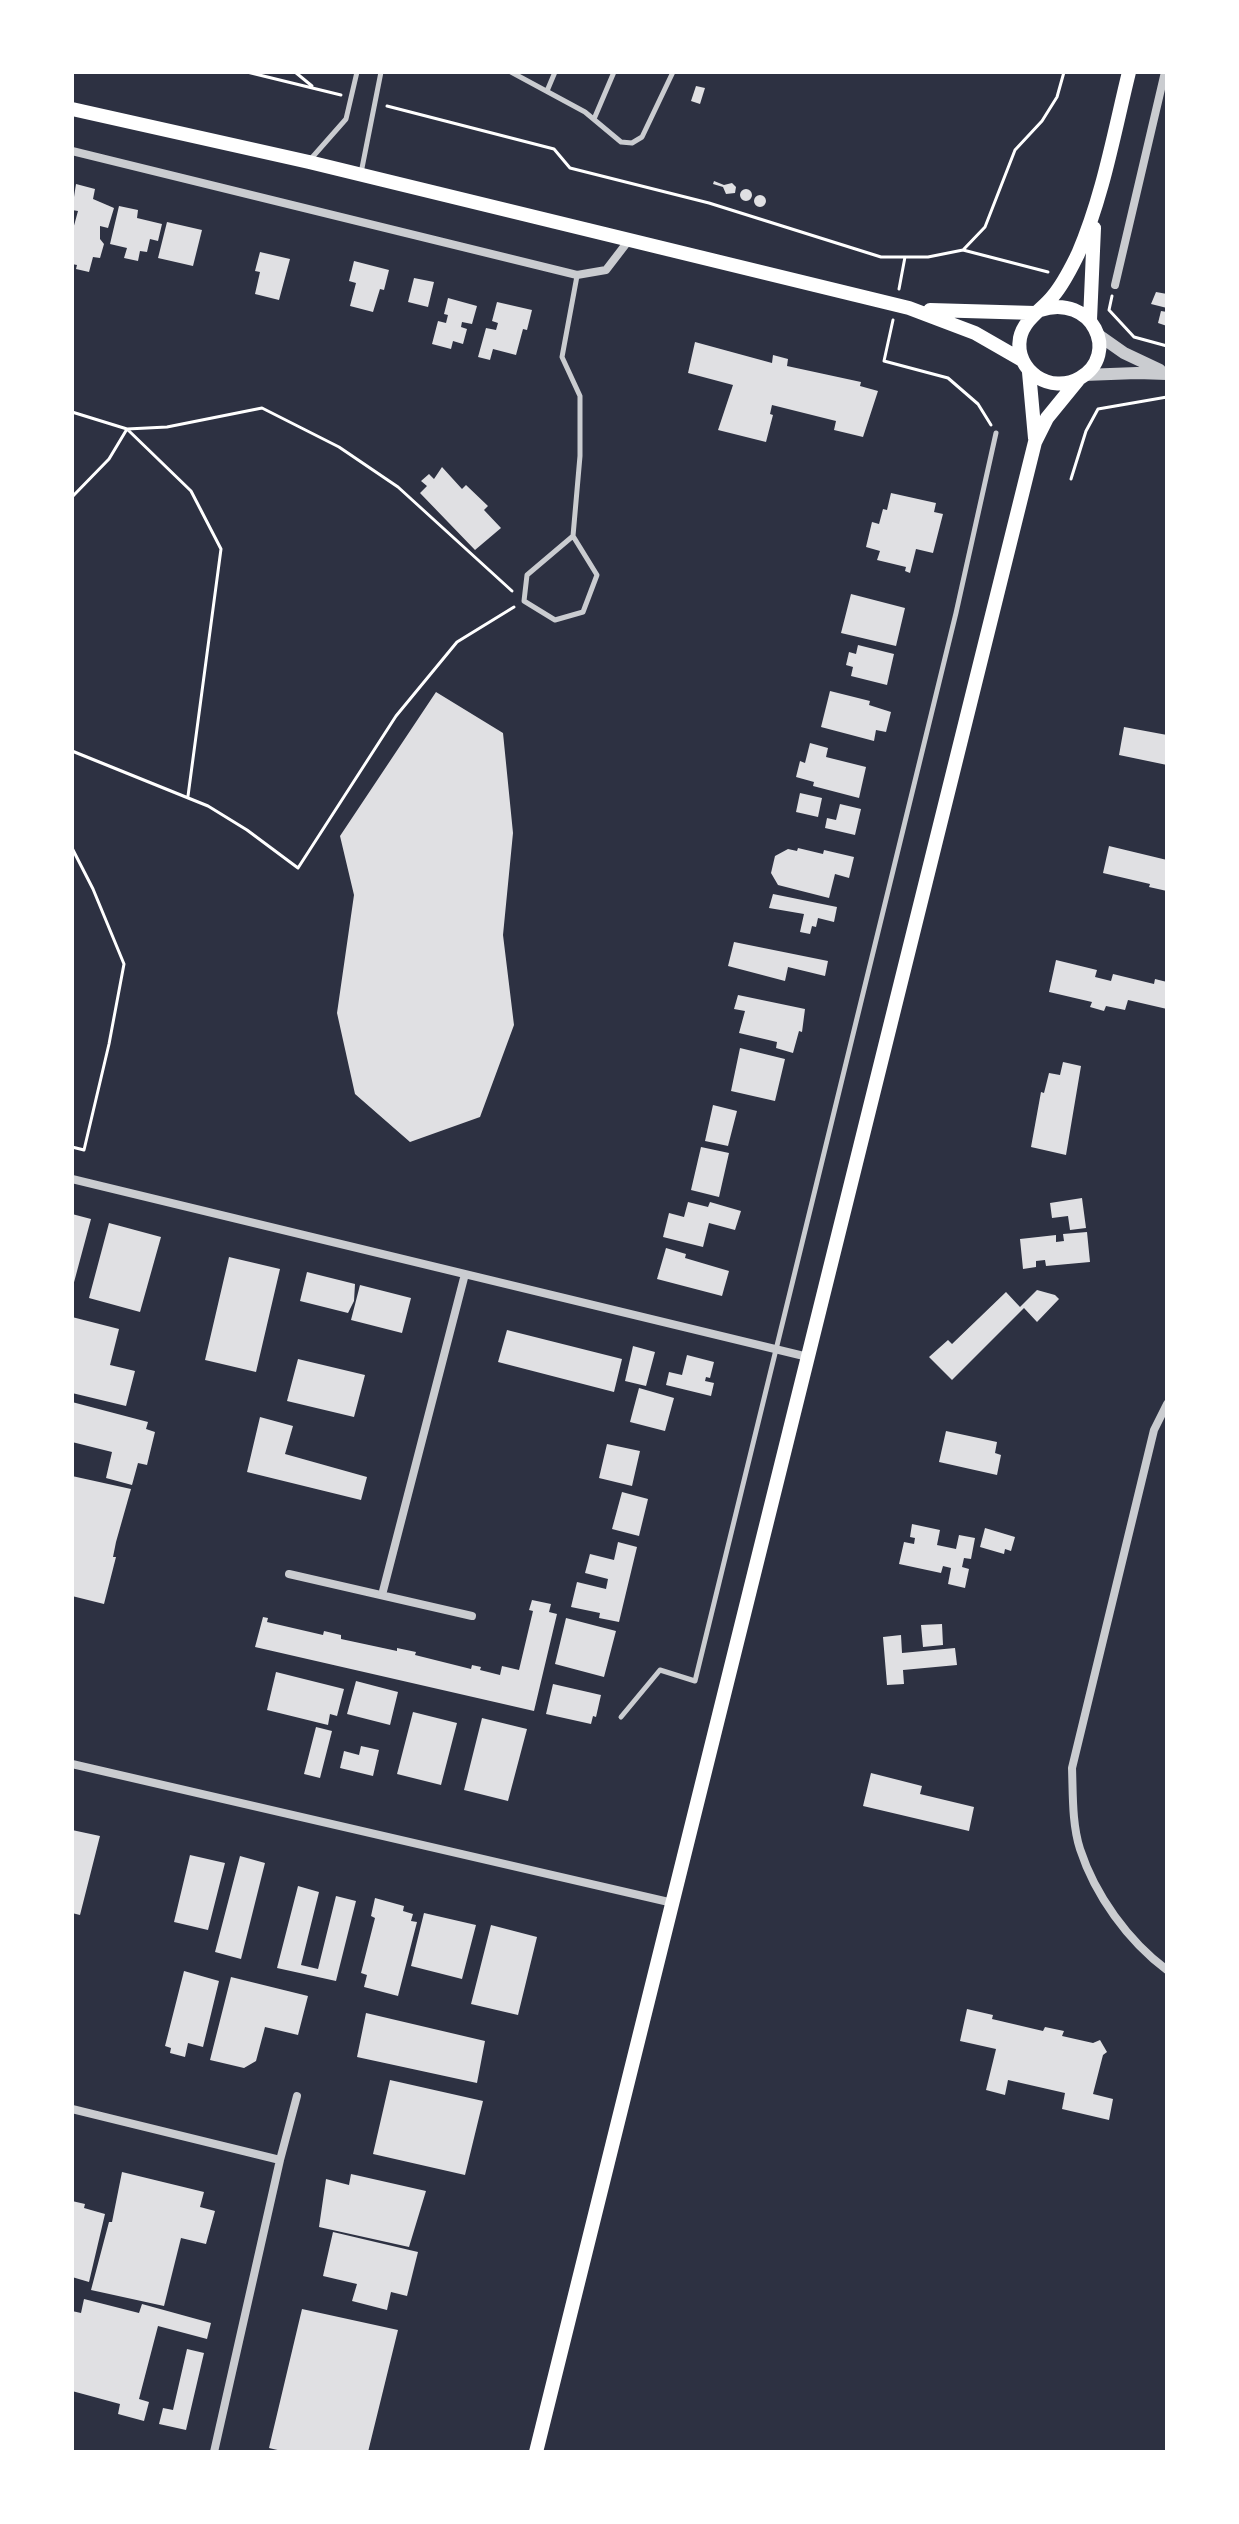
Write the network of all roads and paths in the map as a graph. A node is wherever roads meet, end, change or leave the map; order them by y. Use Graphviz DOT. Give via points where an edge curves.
graph roads {
  1 [pos="247,72"];
  2 [pos="295,72"];
  3 [pos="357,72"];
  4 [pos="381,72"];
  5 [pos="511,72"];
  6 [pos="555,72"];
  7 [pos="614,72"];
  8 [pos="673,72"];
  9 [pos="1064,72"];
  10 [pos="1129,72"];
  11 [pos="520,74"];
  12 [pos="1165,76"];
  13 [pos="315,89"];
  14 [pos="547,91"];
  15 [pos="352,98"];
  16 [pos="374,103"];
  17 [pos="72,109"];
  18 [pos="594,119"];
  19 [pos="72,151"];
  20 [pos="309,162"];
  21 [pos="360,174"];
  22 [pos="1095,212"];
  23 [pos="630,240"];
  24 [pos="963,250"];
  25 [pos="905,257"];
  26 [pos="577,275"];
  27 [pos="1067,277"];
  28 [pos="1115,285"];
  29 [pos="902,307"];
  30 [pos="1037,312"];
  31 [pos="1090,320"];
  32 [pos="1097,334"];
  33 [pos="1167,346"];
  34 [pos="1026,366"];
  35 [pos="1167,373"];
  36 [pos="1081,378"];
  37 [pos="1167,397"];
  38 [pos="72,412"];
  39 [pos="127,429"];
  40 [pos="996,433"];
  41 [pos="1035,442"];
  42 [pos="1071,479"];
  43 [pos="72,497"];
  44 [pos="573,536"];
  45 [pos="524,601"];
  46 [pos="72,751"];
  47 [pos="188,798"];
  48 [pos="72,848"];
  49 [pos="72,1147"];
  50 [pos="72,1179"];
  51 [pos="465,1274"];
  52 [pos="776,1349"];
  53 [pos="808,1357"];
  54 [pos="1167,1404"];
  55 [pos="289,1574"];
  56 [pos="382,1595"];
  57 [pos="472,1616"];
  58 [pos="621,1717"];
  59 [pos="72,1764"];
  60 [pos="673,1903"];
  61 [pos="1167,1970"];
  62 [pos="297,2096"];
  63 [pos="72,2109"];
  64 [pos="280,2160"];
  65 [pos="214,2452"];
  66 [pos="536,2452"];
  1 -- 13 [label="path"];
  2 -- 13 [label="path"];
  3 -- 15 [label="lane"];
  4 -- 16 [label="lane"];
  5 -- 11 [label="lane"];
  6 -- 14 [label="lane"];
  7 -- 18 [label="lane"];
  8 -- 18 [label="lane" via="642,137 632,143 621,142"];
  9 -- 24 [label="path" via="1042,121 1015,150 985,227"];
  10 -- 22 [label="main road"];
  11 -- 14 [label="lane"];
  12 -- 28 [label="street"];
  13 -- 15 [label="path"];
  14 -- 18 [label="lane"];
  15 -- 20 [label="lane" via="346,119"];
  16 -- 21 [label="lane"];
  16 -- 25 [label="path" via="554,149 570,168 709,203 881,257"];
  17 -- 20 [label="main road"];
  19 -- 26 [label="street"];
  20 -- 21 [label="main road"];
  21 -- 23 [label="main road"];
  22 -- 27 [label="main road"];
  22 -- 31 [label="main road"];
  23 -- 26 [label="street" via="606,270"];
  23 -- 29 [label="main road"];
  24 -- 25 [label="path"];
  24 -- 27 [label="path"];
  25 -- 29 [label="path"];
  26 -- 44 [label="lane" via="562,357 580,396"];
  27 -- 30 [label="main road"];
  28 -- 33 [label="path" via="1109,310 1134,337"];
  29 -- 30 [label="main road"];
  29 -- 34 [label="main road" via="975,333"];
  29 -- 40 [label="path" via="884,361 948,378 978,404"];
  30 -- 31 [label="main road" via="1067,306"];
  30 -- 34 [label="main road" via="1021,335"];
  31 -- 32 [label="main road"];
  32 -- 35 [label="street"];
  32 -- 36 [label="main road" via="1097,357"];
  34 -- 36 [label="main road" via="1053,384"];
  34 -- 41 [label="main road"];
  35 -- 36 [label="street"];
  36 -- 41 [label="main road" via="1047,418"];
  37 -- 42 [label="path" via="1098,409"];
  38 -- 39 [label="path"];
  39 -- 43 [label="path" via="109,459"];
  39 -- 45 [label="path" via="167,427 262,408 339,447 398,487"];
  39 -- 47 [label="path" via="191,491 221,549"];
  40 -- 52 [label="lane"];
  41 -- 53 [label="main road"];
  44 -- 45 [label="lane" via="527,575"];
  44 -- 45 [label="lane" via="597,575 583,612 555,620"];
  45 -- 47 [label="path" via="457,642 396,716 298,868 247,830"];
  46 -- 47 [label="path"];
  48 -- 49 [label="path" via="124,964 84,1150"];
  50 -- 51 [label="street"];
  51 -- 52 [label="street"];
  51 -- 56 [label="street"];
  52 -- 53 [label="street"];
  52 -- 58 [label="lane" via="695,1681 660,1670"];
  53 -- 60 [label="main road"];
  54 -- 61 [label="street" via="1154,1430 1072,1768 1080,1849 1100,1895 1128,1933"];
  55 -- 56 [label="street"];
  56 -- 57 [label="street"];
  59 -- 60 [label="street"];
  60 -- 66 [label="main road"];
  62 -- 64 [label="street"];
  63 -- 64 [label="street"];
  64 -- 65 [label="street"];
}
